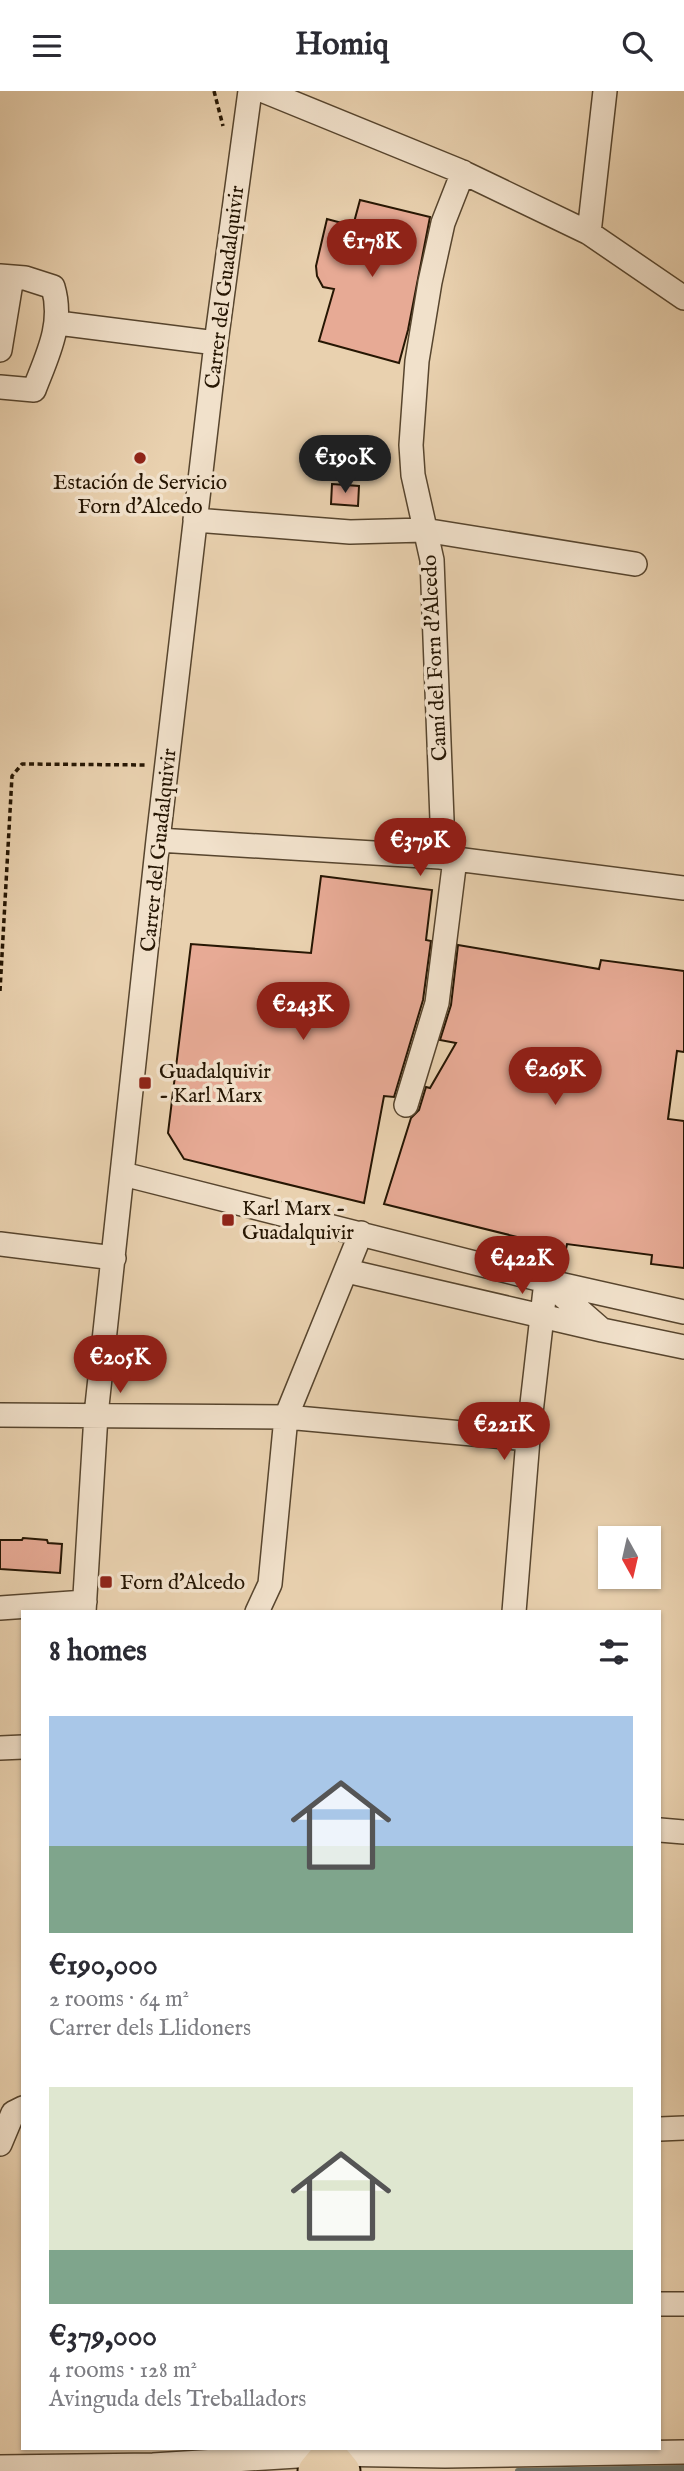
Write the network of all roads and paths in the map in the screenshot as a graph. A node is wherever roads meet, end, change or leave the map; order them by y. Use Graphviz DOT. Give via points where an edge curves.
graph roads {
  1 [pos="214,91"];
  2 [pos="250,91"];
  3 [pos="264,91"];
  4 [pos="605,91"];
  5 [pos="244,137"];
  6 [pos="463,172"];
  7 [pos="589,233"];
  8 [pos="6,276"];
  9 [pos="684,298"];
  10 [pos="58,323"];
  11 [pos="216,343"];
  12 [pos="0,350"];
  13 [pos="0,387"];
  14 [pos="195,520"];
  15 [pos="424,530"];
  16 [pos="635,564"];
  17 [pos="167,765"];
  18 [pos="158,840"];
  19 [pos="447,858"];
  20 [pos="684,888"];
  21 [pos="0,991"];
  22 [pos="406,1105"];
  23 [pos="123,1174"];
  24 [pos="361,1233"];
  25 [pos="0,1244"];
  26 [pos="114,1258"];
  27 [pos="347,1271"];
  28 [pos="546,1281"];
  29 [pos="684,1312"];
  30 [pos="541,1317"];
  31 [pos="602,1330"];
  32 [pos="684,1347"];
  33 [pos="0,1415"];
  34 [pos="96,1415"];
  35 [pos="286,1417"];
  36 [pos="528,1439"];
  37 [pos="84,1607"];
  38 [pos="0,1608"];
  39 [pos="258,1610"];
  40 [pos="514,1610"];
  41 [pos="21,1747"];
  42 [pos="0,1748"];
  43 [pos="661,1830"];
  44 [pos="684,1832"];
  45 [pos="21,2109"];
  46 [pos="684,2128"];
  47 [pos="661,2129"];
  48 [pos="0,2144"];
  49 [pos="661,2304"];
  50 [pos="684,2304"];
  51 [pos="445,2452"];
  52 [pos="684,2452"];
  53 [pos="329,2461"];
  54 [pos="0,2467"];
  1 -- 5 [label="path" via="224,133"];
  2 -- 5 [label="street, Carrer del Guadalquivir"];
  3 -- 6 [label="street"];
  4 -- 7 [label="street"];
  5 -- 11 [label="street, Carrer del Guadalquivir"];
  6 -- 7 [label="street"];
  6 -- 15 [label="street, Camí del Forn d'Alcedo" via="443,223 417,361 411,445"];
  7 -- 9 [label="street"];
  8 -- 10 [label="street" via="53,287"];
  8 -- 12 [label="street"];
  10 -- 11 [label="street"];
  10 -- 13 [label="street" via="34,390"];
  11 -- 14 [label="street, Carrer del Guadalquivir"];
  14 -- 15 [label="street" via="350,532"];
  14 -- 17 [label="street, Carrer del Guadalquivir"];
  15 -- 16 [label="street"];
  15 -- 19 [label="street, Camí del Forn d'Alcedo" via="432,560"];
  17 -- 18 [label="street, Carrer del Guadalquivir"];
  17 -- 21 [label="path" via="22,764 12,776"];
  18 -- 19 [label="street"];
  18 -- 23 [label="street, Carrer del Guadalquivir"];
  19 -- 20 [label="street"];
  19 -- 22 [label="street, Camí del Forn d'Alcedo" via="437,1003"];
  23 -- 24 [label="street"];
  23 -- 26 [label="street, Carrer del Guadalquivir"];
  24 -- 27 [label="street"];
  24 -- 28 [label="street"];
  25 -- 26 [label="street"];
  26 -- 34 [label="street, Carrer del Guadalquivir"];
  27 -- 30 [label="street"];
  27 -- 35 [label="street"];
  28 -- 29 [label="street"];
  28 -- 30 [label="street"];
  28 -- 31 [label="street"];
  30 -- 31 [label="street"];
  30 -- 36 [label="street"];
  31 -- 32 [label="street"];
  33 -- 34 [label="street"];
  34 -- 35 [label="street"];
  34 -- 37 [label="street, Carrer del Guadalquivir"];
  35 -- 36 [label="street"];
  35 -- 39 [label="street" via="270,1584"];
  36 -- 40 [label="street"];
  37 -- 38 [label="street"];
  41 -- 42 [label="street"];
  43 -- 44 [label="street"];
  45 -- 48 [label="street" via="13,2113"];
  46 -- 47 [label="street"];
  49 -- 50 [label="street"];
  51 -- 52 [label="street"];
  51 -- 53 [label="street"];
  53 -- 54 [label="street"];
}
